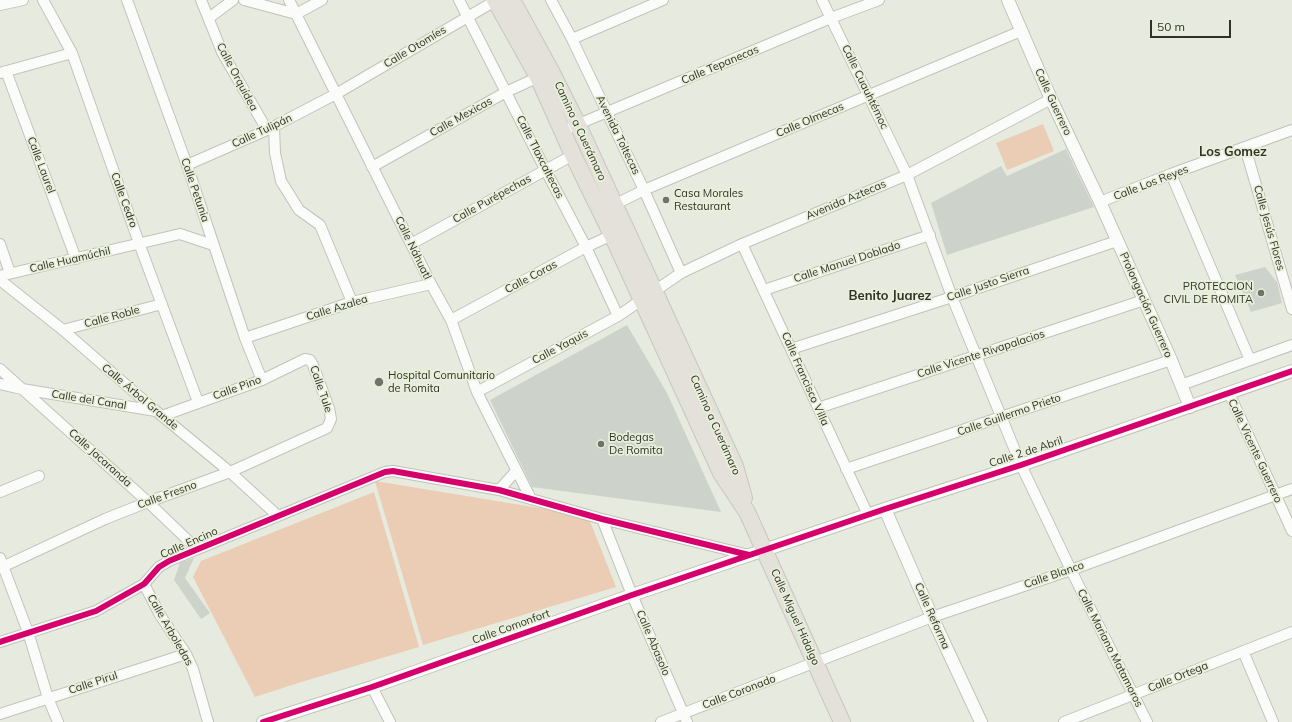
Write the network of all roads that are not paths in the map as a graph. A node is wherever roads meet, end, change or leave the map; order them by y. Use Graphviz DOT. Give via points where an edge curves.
graph roads {
  1 [pos="22,0"];
  2 [pos="43,0"];
  3 [pos="127,0"];
  4 [pos="201,0"];
  5 [pos="233,0"];
  6 [pos="244,0"];
  7 [pos="289,0"];
  8 [pos="322,0"];
  9 [pos="459,0"];
  10 [pos="495,0"];
  11 [pos="512,0"];
  12 [pos="550,0"];
  13 [pos="663,0"];
  14 [pos="822,0"];
  15 [pos="878,0"];
  16 [pos="1008,0"];
  17 [pos="0,4"];
  18 [pos="296,14"];
  19 [pos="467,17"];
  20 [pos="208,18"];
  21 [pos="831,18"];
  22 [pos="1022,31"];
  23 [pos="572,39"];
  24 [pos="72,53"];
  25 [pos="3,72"];
  26 [pos="545,74"];
  27 [pos="506,92"];
  28 [pos="336,94"];
  29 [pos="869,95"];
  30 [pos="1051,99"];
  31 [pos="607,113"];
  32 [pos="578,125"];
  33 [pos="270,129"];
  34 [pos="1292,130"];
  35 [pos="562,131"];
  36 [pos="1245,147"];
  37 [pos="573,154"];
  38 [pos="187,165"];
  39 [pos="372,167"];
  40 [pos="545,169"];
  41 [pos="1171,174"];
  42 [pos="907,175"];
  43 [pos="644,190"];
  44 [pos="1100,202"];
  45 [pos="615,205"];
  46 [pos="600,212"];
  47 [pos="612,235"];
  48 [pos="930,235"];
  49 [pos="1117,240"];
  50 [pos="139,243"];
  51 [pos="0,244"];
  52 [pos="411,244"];
  53 [pos="742,244"];
  54 [pos="213,245"];
  55 [pos="586,247"];
  56 [pos="76,259"];
  57 [pos="681,273"];
  58 [pos="5,274"];
  59 [pos="0,280"];
  60 [pos="431,284"];
  61 [pos="764,290"];
  62 [pos="648,296"];
  63 [pos="952,296"];
  64 [pos="1144,300"];
  65 [pos="352,302"];
  66 [pos="162,304"];
  67 [pos="1292,309"];
  68 [pos="618,316"];
  69 [pos="451,320"];
  70 [pos="63,330"];
  71 [pos="245,338"];
  72 [pos="1292,345"];
  73 [pos="791,349"];
  74 [pos="976,356"];
  75 [pos="310,360"];
  76 [pos="1171,360"];
  77 [pos="1250,360"];
  78 [pos="0,369"];
  79 [pos="1292,371"];
  80 [pos="262,380"];
  81 [pos="0,384"];
  82 [pos="1181,384"];
  83 [pos="22,389"];
  84 [pos="477,392"];
  85 [pos="1229,393"];
  86 [pos="198,402"];
  87 [pos="818,408"];
  88 [pos="1190,408"];
  89 [pos="159,414"];
  90 [pos="1000,418"];
  91 [pos="331,419"];
  92 [pos="1021,465"];
  93 [pos="846,469"];
  94 [pos="516,471"];
  95 [pos="230,472"];
  96 [pos="39,476"];
  97 [pos="1292,489"];
  98 [pos="499,490"];
  99 [pos="0,492"];
  100 [pos="1276,495"];
  101 [pos="531,499"];
  102 [pos="148,502"];
  103 [pos="885,509"];
  104 [pos="747,512"];
  105 [pos="868,515"];
  106 [pos="278,516"];
  107 [pos="602,519"];
  108 [pos="1292,531"];
  109 [pos="197,549"];
  110 [pos="766,550"];
  111 [pos="750,555"];
  112 [pos="1,564"];
  113 [pos="1071,570"];
  114 [pos="144,584"];
  115 [pos="632,595"];
  116 [pos="932,618"];
  117 [pos="28,632"];
  118 [pos="1292,632"];
  119 [pos="0,642"];
  120 [pos="1243,651"];
  121 [pos="186,654"];
  122 [pos="816,663"];
  123 [pos="372,687"];
  124 [pos="1133,694"];
  125 [pos="48,698"];
  126 [pos="0,714"];
  127 [pos="685,718"];
  128 [pos="58,722"];
  129 [pos="208,722"];
  130 [pos="263,722"];
  131 [pos="390,722"];
  132 [pos="662,722"];
  133 [pos="842,722"];
  134 [pos="981,722"];
  135 [pos="1064,722"];
  136 [pos="1148,722"];
  137 [pos="1273,722"];
  1 -- 17 [label="street"];
  2 -- 24 [label="street, Calle Cedro"];
  3 -- 38 [label="street, Calle Petunia"];
  4 -- 20 [label="street, Calle Orquídea"];
  5 -- 20 [label="street"];
  6 -- 18 [label="street"];
  7 -- 18 [label="street, Calle Náhuatl"];
  8 -- 18 [label="street"];
  9 -- 19 [label="street, Calle Tlaxcaltecas"];
  10 -- 19 [label="street, Calle Otomíes"];
  10 -- 26 [label="main road, Camino a Cuerámaro"];
  11 -- 26 [label="main road, Camino a Cuerámaro"];
  12 -- 23 [label="street, Avenida Toltecas"];
  13 -- 23 [label="street"];
  14 -- 21 [label="street, Calle Cuauhtémoc"];
  15 -- 21 [label="street, Calle Tepanecas"];
  16 -- 22 [label="street, Calle Guerrero"];
  18 -- 28 [label="street, Calle Náhuatl"];
  19 -- 27 [label="street, Calle Tlaxcaltecas"];
  19 -- 28 [label="street, Calle Otomíes"];
  20 -- 33 [label="street, Calle Orquídea" via="222,52"];
  21 -- 29 [label="street, Calle Cuauhtémoc"];
  21 -- 31 [label="street, Calle Tepanecas"];
  22 -- 29 [label="street, Calle Olmecas"];
  22 -- 30 [label="street, Calle Guerrero"];
  23 -- 31 [label="street, Avenida Toltecas"];
  24 -- 25 [label="street"];
  24 -- 50 [label="street, Calle Cedro"];
  25 -- 56 [label="street, Calle Laurel"];
  26 -- 27 [label="street, Calle Mexicas"];
  26 -- 32 [label="main road, Camino a Cuerámaro"];
  26 -- 35 [label="main road, Camino a Cuerámaro"];
  27 -- 39 [label="street, Calle Mexicas"];
  27 -- 40 [label="street, Calle Tlaxcaltecas"];
  28 -- 33 [label="street, Calle Tulipán"];
  28 -- 39 [label="street, Calle Náhuatl"];
  29 -- 42 [label="street, Calle Cuauhtémoc"];
  29 -- 43 [label="street, Calle Olmecas"];
  30 -- 42 [label="street, Avenida Aztecas"];
  30 -- 44 [label="street, Calle Guerrero"];
  31 -- 32 [label="street, Calle Tepanecas"];
  31 -- 43 [label="street, Avenida Toltecas"];
  32 -- 35 [label="street, Calle Tepanecas"];
  32 -- 45 [label="main road, Camino a Cuerámaro"];
  33 -- 38 [label="street, Calle Tulipán"];
  33 -- 65 [label="street, Calle Orquídea" via="281,181 299,210 320,225"];
  34 -- 36 [label="street, Calle Los Reyes"];
  35 -- 37 [label="main road, Camino a Cuerámaro"];
  36 -- 41 [label="street, Calle Los Reyes"];
  36 -- 67 [label="street, Calle Jesús Flores"];
  37 -- 40 [label="street, Calle Purépechas"];
  37 -- 46 [label="main road, Camino a Cuerámaro"];
  38 -- 54 [label="street, Calle Petunia"];
  39 -- 52 [label="street, Calle Náhuatl"];
  40 -- 52 [label="street, Calle Purépechas"];
  40 -- 55 [label="street, Calle Tlaxcaltecas"];
  41 -- 44 [label="street, Calle Los Reyes"];
  41 -- 77 [label="street"];
  42 -- 48 [label="street, Calle Cuauhtémoc"];
  42 -- 53 [label="street, Avenida Aztecas"];
  43 -- 45 [label="street, Calle Olmecas"];
  43 -- 57 [label="street, Avenida Toltecas"];
  44 -- 49 [label="street, Prolongación Guerrero"];
  45 -- 46 [label="street, Calle Olmecas"];
  45 -- 62 [label="main road, Camino a Cuerámaro"];
  46 -- 47 [label="main road, Camino a Cuerámaro"];
  47 -- 55 [label="street, Calle Coras"];
  47 -- 62 [label="main road, Camino a Cuerámaro"];
  48 -- 61 [label="street, Calle Manuel Doblado"];
  48 -- 63 [label="street, Calle Cuauhtémoc"];
  49 -- 63 [label="street, Calle Justo Sierra"];
  49 -- 64 [label="street, Prolongación Guerrero"];
  50 -- 54 [label="street, Calle Huamúchil" via="180,234"];
  50 -- 56 [label="street, Calle Huamúchil"];
  50 -- 66 [label="street, Calle Cedro"];
  51 -- 58 [label="street"];
  52 -- 60 [label="street, Calle Náhuatl"];
  53 -- 57 [label="street, Avenida Aztecas"];
  53 -- 61 [label="street, Calle Francisco Villa"];
  54 -- 71 [label="street, Calle Petunia"];
  55 -- 68 [label="street, Calle Tlaxcaltecas"];
  55 -- 69 [label="street, Calle Coras"];
  56 -- 58 [label="street, Calle Huamúchil"];
  57 -- 62 [label="street, Avenida Aztecas"];
  59 -- 70 [label="street, Calle Árbol Grande"];
  60 -- 65 [label="street, Calle Azalea"];
  60 -- 69 [label="street, Calle Náhuatl"];
  61 -- 73 [label="street, Calle Francisco Villa"];
  62 -- 68 [label="street, Calle Yaquis"];
  62 -- 104 [label="main road, Camino a Cuerámaro" via="735,466"];
  63 -- 73 [label="street, Calle Justo Sierra"];
  63 -- 74 [label="street, Calle Mariano Matamoros"];
  64 -- 74 [label="street, Calle Vicente Rivapalacios"];
  64 -- 76 [label="street, Prolongación Guerrero"];
  65 -- 71 [label="street, Calle Azalea"];
  66 -- 70 [label="street, Calle Roble"];
  66 -- 86 [label="street, Calle Cedro"];
  68 -- 84 [label="street, Calle Yaquis"];
  69 -- 84 [label="street, Calle Náhuatl"];
  70 -- 89 [label="street, Calle Árbol Grande"];
  71 -- 80 [label="street, Calle Petunia"];
  72 -- 77 [label="street"];
  73 -- 87 [label="street, Calle Francisco Villa"];
  74 -- 87 [label="street, Calle Vicente Rivapalacios"];
  74 -- 90 [label="street, Calle Mariano Matamoros"];
  75 -- 80 [label="street, Calle Pino" via="305,359"];
  75 -- 91 [label="street, Calle Tule"];
  76 -- 82 [label="street, Prolongación Guerrero"];
  76 -- 90 [label="street, Calle Guillermo Prieto"];
  77 -- 82 [label="street"];
  78 -- 83 [label="street, Calle Jacaranda"];
  79 -- 85 [label="street, Calle 2 de Abril"];
  80 -- 86 [label="street, Calle Pino"];
  81 -- 83 [label="street, Calle del Canal"];
  82 -- 88 [label="street, Prolongación Guerrero"];
  83 -- 89 [label="street, Calle del Canal"];
  83 -- 102 [label="street, Calle Jacaranda"];
  84 -- 94 [label="street, Calle Náhuatl"];
  85 -- 88 [label="street, Calle 2 de Abril"];
  85 -- 100 [label="street, Calle Vicente Guerrero"];
  86 -- 89 [label="street, Calle Pino"];
  87 -- 93 [label="street, Calle Francisco Villa"];
  88 -- 92 [label="street, Calle 2 de Abril"];
  89 -- 95 [label="street, Calle Árbol Grande"];
  90 -- 92 [label="street, Calle Mariano Matamoros"];
  90 -- 93 [label="street, Calle Guillermo Prieto"];
  91 -- 95 [label="street, Calle Fresno" via="327,428"];
  92 -- 103 [label="street, Calle 2 de Abril"];
  92 -- 113 [label="street, Calle Mariano Matamoros"];
  93 -- 105 [label="street, Calle Francisco Villa"];
  94 -- 98 [label="street"];
  94 -- 101 [label="street, Calle Náhuatl"];
  95 -- 102 [label="street, Calle Fresno"];
  95 -- 106 [label="street, Calle Árbol Grande"];
  96 -- 99 [label="street"];
  97 -- 100 [label="street, Calle Blanco"];
  98 -- 101 [label="street"];
  98 -- 106 [label="street, Calle Encino" via="393,470"];
  100 -- 108 [label="street, Calle Vicente Guerrero"];
  100 -- 113 [label="street, Calle Blanco"];
  101 -- 107 [label="street"];
  102 -- 109 [label="street, Calle Jacaranda"];
  102 -- 112 [label="street, Calle Fresno"];
  103 -- 105 [label="street, Calle 2 de Abril"];
  103 -- 116 [label="street, Calle Reforma"];
  104 -- 110 [label="main road, Calle Miguel Hidalgo"];
  105 -- 110 [label="street, Calle 2 de Abril"];
  106 -- 109 [label="street, Calle Encino"];
  107 -- 111 [label="street"];
  107 -- 115 [label="street, Calle Abasolo"];
  109 -- 114 [label="street, Calle Encino" via="169,561"];
  110 -- 111 [label="street, Calle Comonfort"];
  110 -- 122 [label="main road, Calle Miguel Hidalgo"];
  111 -- 115 [label="street, Calle Comonfort"];
  112 -- 117 [label="street"];
  113 -- 116 [label="street, Calle Blanco"];
  113 -- 124 [label="street, Calle Mariano Matamoros"];
  114 -- 117 [label="street, Calle Encino" via="96,612"];
  114 -- 121 [label="street, Calle Arboledas" via="160,615"];
  115 -- 123 [label="street, Calle Comonfort"];
  115 -- 127 [label="street, Calle Abasolo"];
  116 -- 122 [label="street, Calle Blanco"];
  116 -- 134 [label="street, Calle Reforma"];
  117 -- 119 [label="street, Calle Encino"];
  117 -- 125 [label="street"];
  118 -- 120 [label="street, Calle Ortega"];
  120 -- 124 [label="street, Calle Ortega"];
  120 -- 137 [label="street"];
  121 -- 125 [label="street, Calle Pirul"];
  121 -- 129 [label="street, Calle Arboledas" via="198,684"];
  122 -- 127 [label="street, Calle Coronado"];
  122 -- 133 [label="main road, Calle Miguel Hidalgo"];
  123 -- 130 [label="street, Calle Comonfort"];
  123 -- 131 [label="street"];
  124 -- 135 [label="street, Calle Ortega"];
  124 -- 136 [label="street, Calle Mariano Matamoros"];
  125 -- 126 [label="street, Calle Pirul"];
  125 -- 128 [label="street"];
  127 -- 132 [label="street, Calle Coronado"];
}
